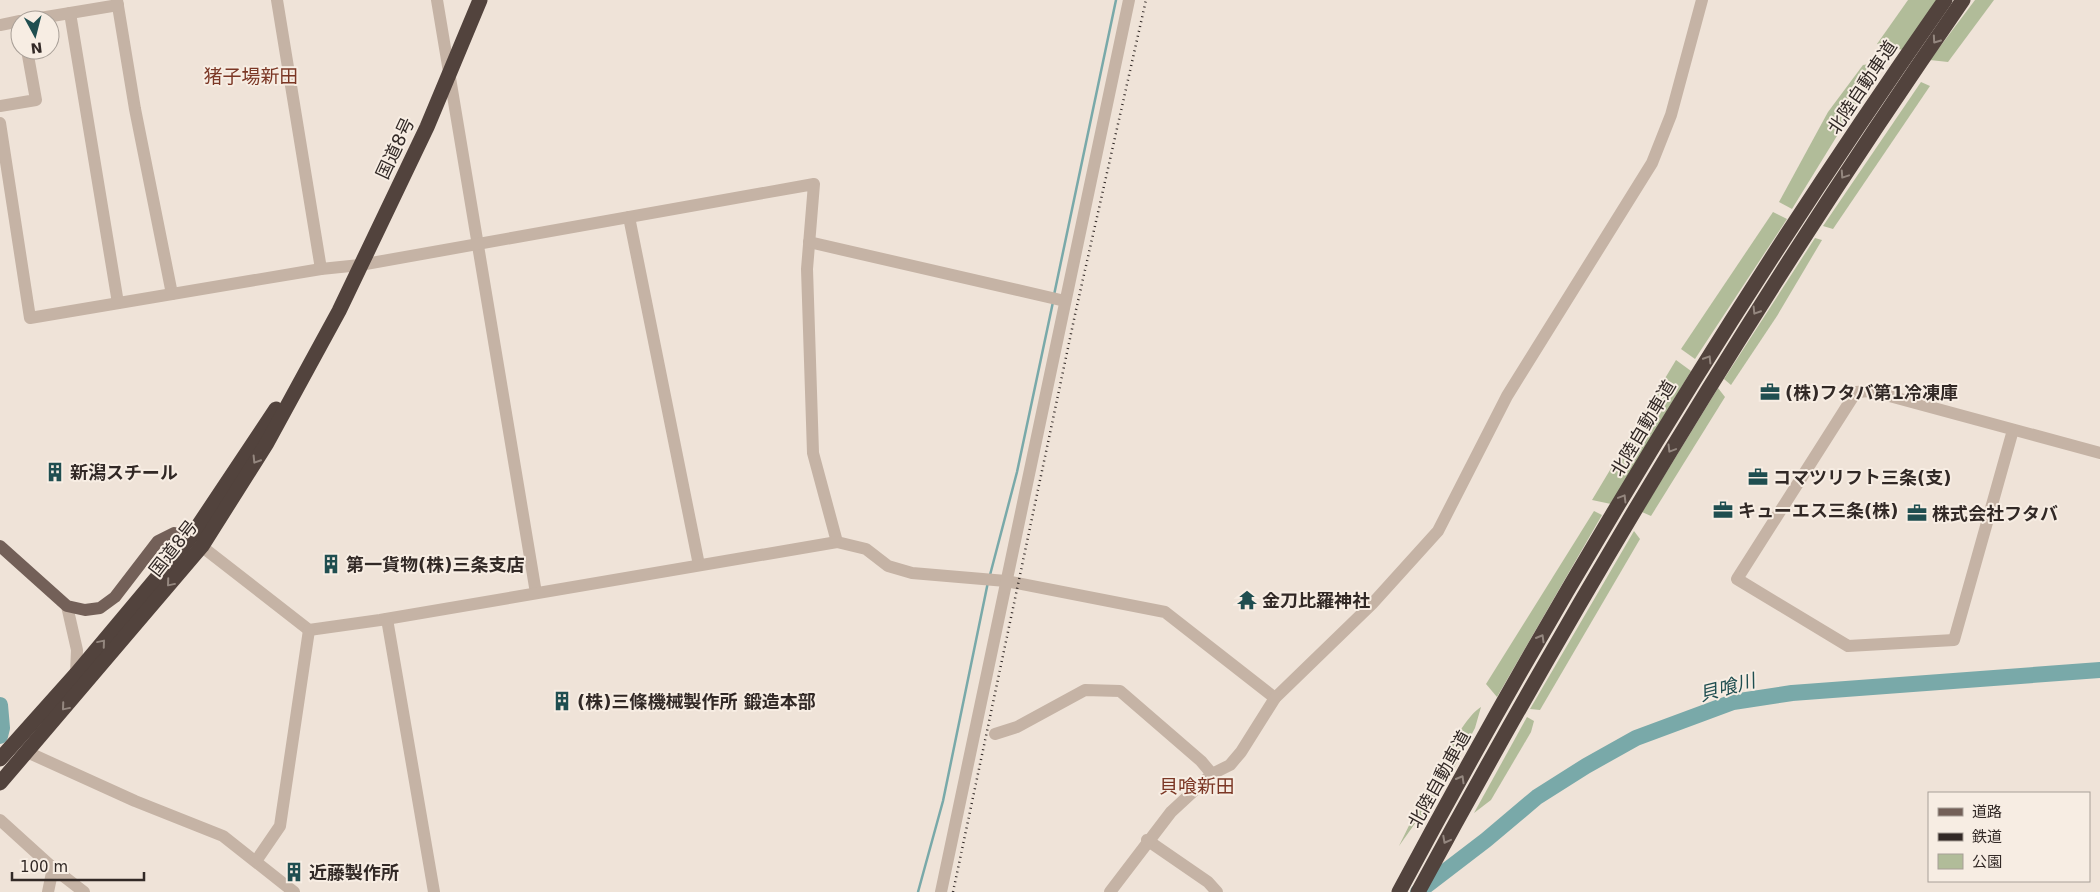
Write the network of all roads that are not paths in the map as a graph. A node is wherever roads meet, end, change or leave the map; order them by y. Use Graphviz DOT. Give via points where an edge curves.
graph roads {
  1 [pos="277,0"];
  2 [pos="437,0"];
  3 [pos="480,0"];
  4 [pos="1129,0"];
  5 [pos="1702,0"];
  6 [pos="1945,0"];
  7 [pos="1964,0"];
  8 [pos="117,3"];
  9 [pos="70,13"];
  10 [pos="60,15"];
  11 [pos="29,60"];
  12 [pos="450,72"];
  13 [pos="0,106"];
  14 [pos="0,129"];
  15 [pos="629,217"];
  16 [pos="809,242"];
  17 [pos="479,243"];
  18 [pos="360,265"];
  19 [pos="321,269"];
  20 [pos="172,294"];
  21 [pos="1061,301"];
  22 [pos="118,303"];
  23 [pos="2013,430"];
  24 [pos="2100,453"];
  25 [pos="196,542"];
  26 [pos="837,542"];
  27 [pos="0,546"];
  28 [pos="699,565"];
  29 [pos="1006,581"];
  30 [pos="536,593"];
  31 [pos="68,606"];
  32 [pos="387,619"];
  33 [pos="309,630"];
  34 [pos="76,674"];
  35 [pos="1275,698"];
  36 [pos="995,734"];
  37 [pos="27,752"];
  38 [pos="0,758"];
  39 [pos="1212,774"];
  40 [pos="0,783"];
  41 [pos="0,820"];
  42 [pos="1147,840"];
  43 [pos="256,861"];
  44 [pos="53,868"];
  45 [pos="48,892"];
  46 [pos="84,892"];
  47 [pos="294,892"];
  48 [pos="434,892"];
  49 [pos="941,892"];
  50 [pos="1110,892"];
  51 [pos="1216,892"];
  52 [pos="1399,892"];
  53 [pos="1418,892"];
  1 -- 19 [label="street"];
  2 -- 12 [label="street"];
  3 -- 12 [label="highway, 国道8号"];
  4 -- 21 [label="street"];
  5 -- 35 [label="street" via="1671,115 1652,163 1507,396 1438,531 1372,604"];
  52 -- 6 [label="highway, 北陸自動車道, one-way" via="1558,608 1698,374 1825,175"];
  7 -- 53 [label="highway, 北陸自動車道, one-way" via="1840,181 1709,386 1603,562"];
  8 -- 9 [label="street"];
  8 -- 20 [label="street"];
  9 -- 10 [label="street"];
  9 -- 22 [label="street"];
  11 -- 13 [label="street" via="36,100"];
  12 -- 17 [label="street"];
  12 -- 18 [label="highway, 国道8号"];
  14 -- 22 [label="street" via="30,318"];
  15 -- 16 [label="street" via="814,184"];
  15 -- 17 [label="street"];
  15 -- 28 [label="street"];
  16 -- 21 [label="street"];
  16 -- 26 [label="street" via="813,453"];
  17 -- 18 [label="street"];
  17 -- 30 [label="street"];
  18 -- 19 [label="street"];
  18 -- 25 [label="highway, 国道8号" via="267,443"];
  19 -- 20 [label="street"];
  20 -- 22 [label="street"];
  21 -- 29 [label="street"];
  23 -- 23 [label="street" via="1871,391 1856,392 1737,580 1848,646 1954,640"];
  23 -- 24 [label="street"];
  25 -- 31 [label="main road" via="174,533 158,541 115,597 100,608 85,610"];
  25 -- 33 [label="street"];
  34 -- 25 [label="highway, 国道8号, one-way"];
  25 -- 37 [label="highway, 国道8号, one-way"];
  26 -- 28 [label="street"];
  26 -- 29 [label="street" via="866,550 888,566 912,573"];
  27 -- 31 [label="main road"];
  28 -- 30 [label="street"];
  29 -- 35 [label="street" via="1165,612"];
  29 -- 49 [label="street"];
  30 -- 32 [label="street"];
  31 -- 34 [label="street" via="77,650"];
  32 -- 33 [label="street"];
  32 -- 48 [label="street"];
  33 -- 43 [label="street" via="280,826"];
  34 -- 38 [label="highway, 国道8号"];
  35 -- 39 [label="street" via="1241,752 1230,765"];
  36 -- 39 [label="street" via="1017,727 1085,690 1120,691"];
  37 -- 40 [label="highway, 国道8号"];
  37 -- 43 [label="street" via="223,836"];
  39 -- 42 [label="street" via="1171,812"];
  41 -- 44 [label="street"];
  42 -- 50 [label="street"];
  42 -- 51 [label="street" via="1208,882"];
  43 -- 47 [label="street"];
  44 -- 45 [label="street"];
  44 -- 46 [label="street"];
}
